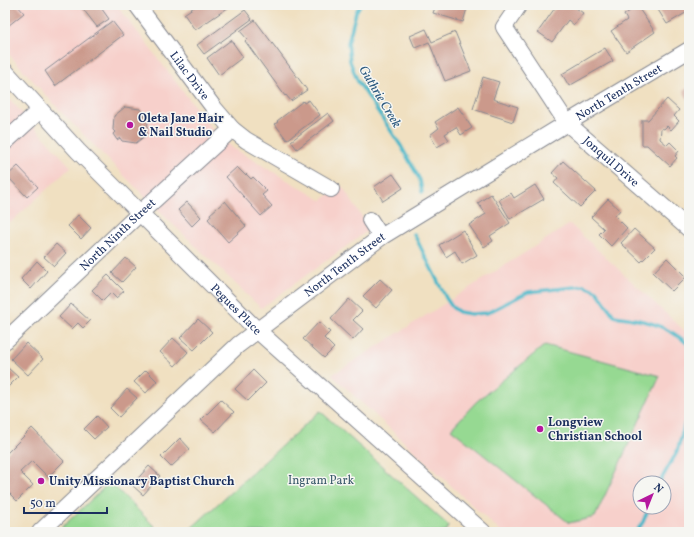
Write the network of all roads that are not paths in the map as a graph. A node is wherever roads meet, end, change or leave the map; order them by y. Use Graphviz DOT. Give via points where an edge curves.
graph roads {
  1 [pos="137,5"];
  2 [pos="518,5"];
  3 [pos="689,50"];
  4 [pos="5,71"];
  5 [pos="40,110"];
  6 [pos="567,123"];
  7 [pos="232,129"];
  8 [pos="5,142"];
  9 [pos="331,189"];
  10 [pos="140,213"];
  11 [pos="370,220"];
  12 [pos="689,229"];
  13 [pos="381,237"];
  14 [pos="258,331"];
  15 [pos="5,341"];
  16 [pos="40,532"];
  17 [pos="483,532"];
  1 -- 7 [label="street, Lilac Drive"];
  2 -- 6 [label="street, Jonquil Drive" via="504,27"];
  3 -- 6 [label="street, North Tenth Street"];
  4 -- 5 [label="street, Pegues Place"];
  5 -- 8 [label="street"];
  5 -- 10 [label="street, Pegues Place"];
  6 -- 12 [label="street, Jonquil Drive"];
  6 -- 13 [label="street, North Tenth Street"];
  7 -- 9 [label="street, Lilac Drive" via="246,140"];
  7 -- 10 [label="street, North Ninth Street"];
  10 -- 14 [label="street, Pegues Place"];
  10 -- 15 [label="street, North Ninth Street"];
  11 -- 13 [label="street"];
  13 -- 14 [label="street, North Tenth Street"];
  14 -- 16 [label="street, North Tenth Street" via="238,345"];
  14 -- 17 [label="street, Pegues Place"];
}
